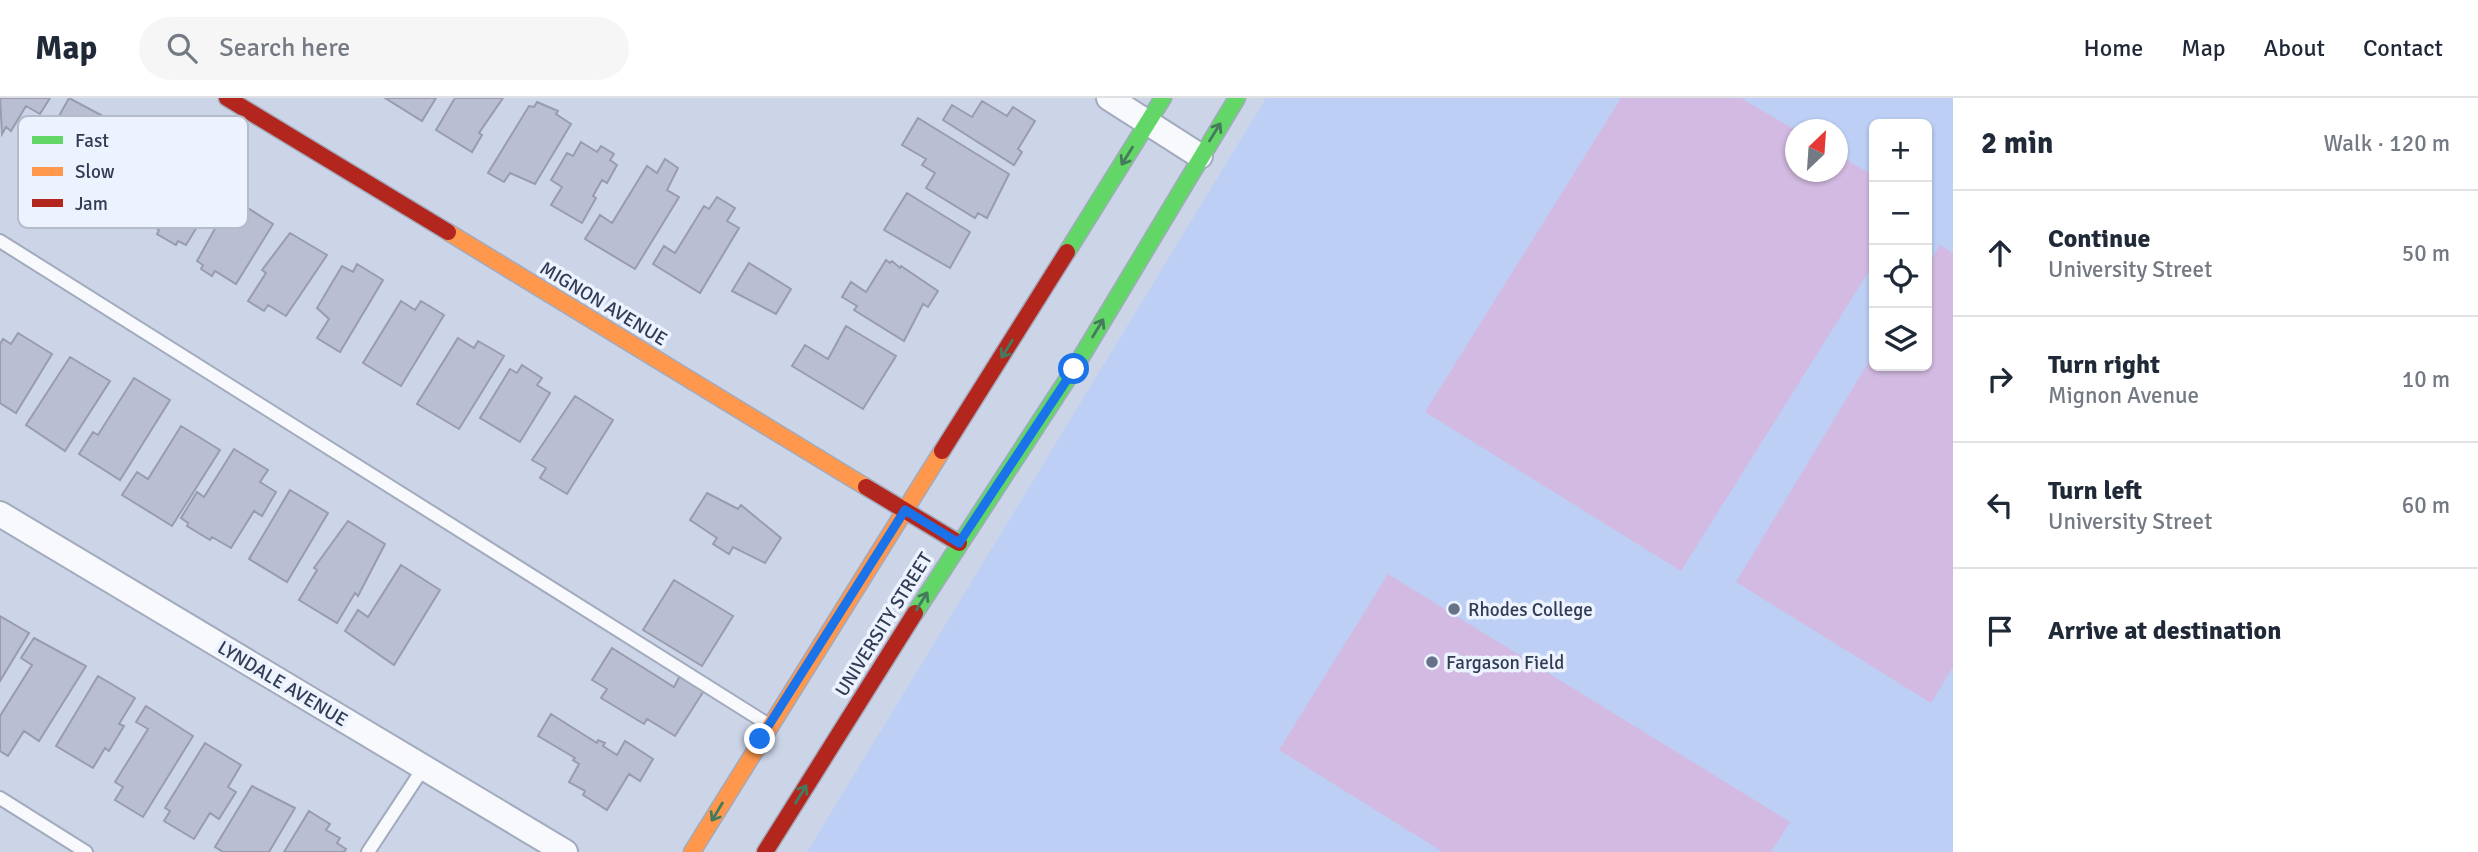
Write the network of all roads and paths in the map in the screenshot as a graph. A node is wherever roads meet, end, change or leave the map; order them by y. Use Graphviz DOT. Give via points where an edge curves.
graph roads {
  1 [pos="227,98"];
  2 [pos="1109,98"];
  3 [pos="1163,98"];
  4 [pos="1237,98"];
  5 [pos="1147,122"];
  6 [pos="1200,156"];
  7 [pos="0,241"];
  8 [pos="905,510"];
  9 [pos="0,514"];
  10 [pos="959,543"];
  11 [pos="769,725"];
  12 [pos="424,767"];
  13 [pos="0,798"];
  14 [pos="86,852"];
  15 [pos="368,852"];
  16 [pos="565,852"];
  17 [pos="692,852"];
  18 [pos="765,852"];
  1 -- 8 [label="main road, MIGNON AVENUE"];
  2 -- 5 [label="street"];
  3 -- 5 [label="main road"];
  6 -- 4 [label="main road, UNIVERSITY STREET, one-way"];
  5 -- 6 [label="street"];
  5 -- 8 [label="main road, one-way"];
  10 -- 6 [label="main road, UNIVERSITY STREET, one-way" via="1074,369"];
  7 -- 11 [label="lane"];
  8 -- 10 [label="main road, MIGNON AVENUE"];
  8 -- 11 [label="main road"];
  9 -- 12 [label="street, LYNDALE AVENUE"];
  18 -- 10 [label="main road, UNIVERSITY STREET, one-way"];
  11 -- 17 [label="main road, one-way"];
  12 -- 15 [label="lane"];
  12 -- 16 [label="street, LYNDALE AVENUE"];
  13 -- 14 [label="lane"];
}
